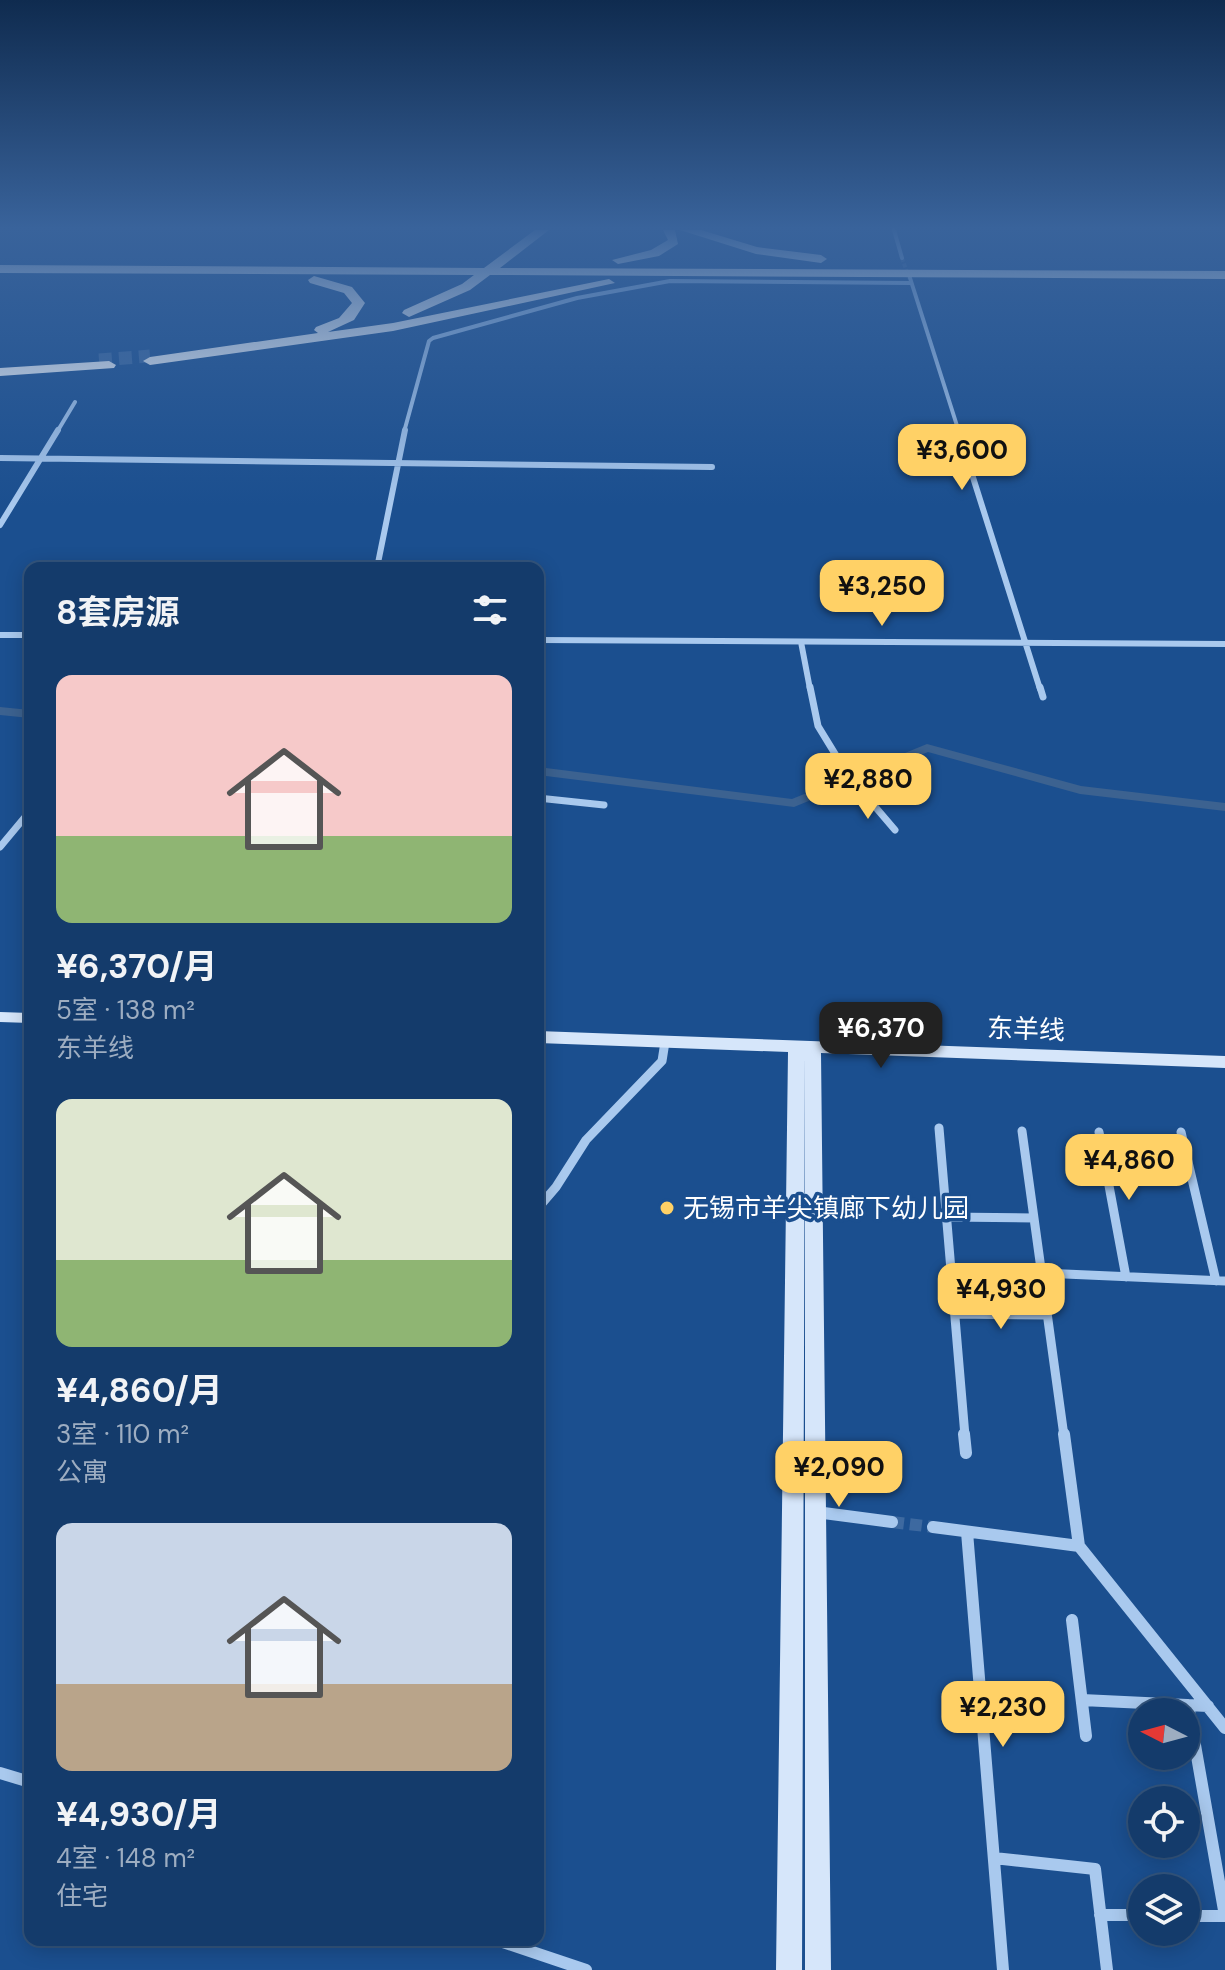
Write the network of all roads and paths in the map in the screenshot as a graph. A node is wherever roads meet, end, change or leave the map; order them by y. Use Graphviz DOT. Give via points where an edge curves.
graph roads {
  1 [pos="341,322"];
  2 [pos="378,322"];
  3 [pos="419,322"];
  4 [pos="491,322"];
  5 [pos="923,322"];
  6 [pos="269,344"];
  7 [pos="150,358"];
  8 [pos="104,363"];
  9 [pos="0,370"];
  10 [pos="75,402"];
  11 [pos="0,458"];
  12 [pos="39,459"];
  13 [pos="396,462"];
  14 [pos="712,467"];
  15 [pos="0,525"];
  16 [pos="378,562"];
  17 [pos="0,635"];
  18 [pos="24,635"];
  19 [pos="544,640"];
  20 [pos="801,642"];
  21 [pos="1026,643"];
  22 [pos="1225,644"];
  23 [pos="1043,697"];
  24 [pos="544,799"];
  25 [pos="604,805"];
  26 [pos="24,818"];
  27 [pos="895,830"];
  28 [pos="0,847"];
  29 [pos="0,1017"];
  30 [pos="24,1018"];
  31 [pos="544,1037"];
  32 [pos="665,1042"];
  33 [pos="805,1047"];
  34 [pos="1225,1062"];
  35 [pos="939,1128"];
  36 [pos="1022,1131"];
  37 [pos="1099,1132"];
  38 [pos="1181,1132"];
  39 [pos="544,1201"];
  40 [pos="947,1217"];
  41 [pos="1034,1218"];
  42 [pos="1042,1273"];
  43 [pos="1126,1277"];
  44 [pos="1221,1281"];
  45 [pos="955,1314"];
  46 [pos="1047,1315"];
  47 [pos="966,1453"];
  48 [pos="816,1512"];
  49 [pos="892,1522"];
  50 [pos="933,1527"];
  51 [pos="967,1532"];
  52 [pos="1079,1546"];
  53 [pos="1072,1620"];
  54 [pos="1082,1700"];
  55 [pos="1128,1702"];
  56 [pos="1200,1706"];
  57 [pos="1208,1706"];
  58 [pos="1225,1728"];
  59 [pos="1086,1736"];
  60 [pos="1199,1770"];
  61 [pos="0,1773"];
  62 [pos="24,1780"];
  63 [pos="994,1858"];
  64 [pos="1100,1915"];
  65 [pos="1128,1915"];
  66 [pos="1200,1916"];
  67 [pos="1225,1916"];
  68 [pos="515,1946"];
  69 [pos="586,1970"];
  70 [pos="789,1970"];
  71 [pos="818,1970"];
  72 [pos="1003,1970"];
  73 [pos="1107,1970"];
  1 -- 6 [label="highway"];
  2 -- 6 [label="highway"];
  3 -- 6 [label="highway"];
  4 -- 13 [label="street" via="429,341"];
  5 -- 21 [label="street"];
  6 -- 7 [label="highway"];
  8 -- 9 [label="highway"];
  10 -- 12 [label="street"];
  11 -- 12 [label="street"];
  12 -- 13 [label="street"];
  12 -- 15 [label="street"];
  13 -- 14 [label="street"];
  13 -- 16 [label="street"];
  17 -- 18 [label="street"];
  19 -- 20 [label="street"];
  20 -- 21 [label="street"];
  20 -- 27 [label="street" via="818,726 848,775"];
  21 -- 22 [label="street"];
  21 -- 23 [label="street"];
  24 -- 25 [label="street"];
  26 -- 28 [label="street"];
  29 -- 30 [label="street"];
  31 -- 32 [label="street, 东羊线"];
  32 -- 33 [label="street, 东羊线"];
  32 -- 39 [label="street" via="662,1061 586,1140"];
  33 -- 34 [label="street, 东羊线"];
  33 -- 48 [label="street"];
  33 -- 70 [label="street"];
  35 -- 40 [label="street"];
  36 -- 41 [label="street"];
  37 -- 43 [label="street"];
  38 -- 44 [label="street"];
  40 -- 41 [label="street"];
  40 -- 45 [label="street"];
  41 -- 42 [label="street"];
  42 -- 43 [label="street"];
  42 -- 46 [label="street"];
  43 -- 44 [label="street"];
  45 -- 46 [label="street"];
  45 -- 47 [label="street"];
  46 -- 52 [label="street"];
  48 -- 49 [label="street"];
  48 -- 71 [label="street"];
  50 -- 51 [label="street"];
  51 -- 52 [label="street"];
  51 -- 63 [label="street"];
  52 -- 57 [label="street"];
  53 -- 54 [label="street"];
  54 -- 55 [label="street"];
  54 -- 59 [label="street"];
  56 -- 57 [label="street"];
  57 -- 58 [label="street"];
  60 -- 67 [label="street"];
  61 -- 62 [label="street"];
  63 -- 64 [label="street" via="1095,1869"];
  63 -- 72 [label="street"];
  64 -- 65 [label="street"];
  64 -- 73 [label="street"];
  66 -- 67 [label="street"];
  68 -- 69 [label="street"];
}
